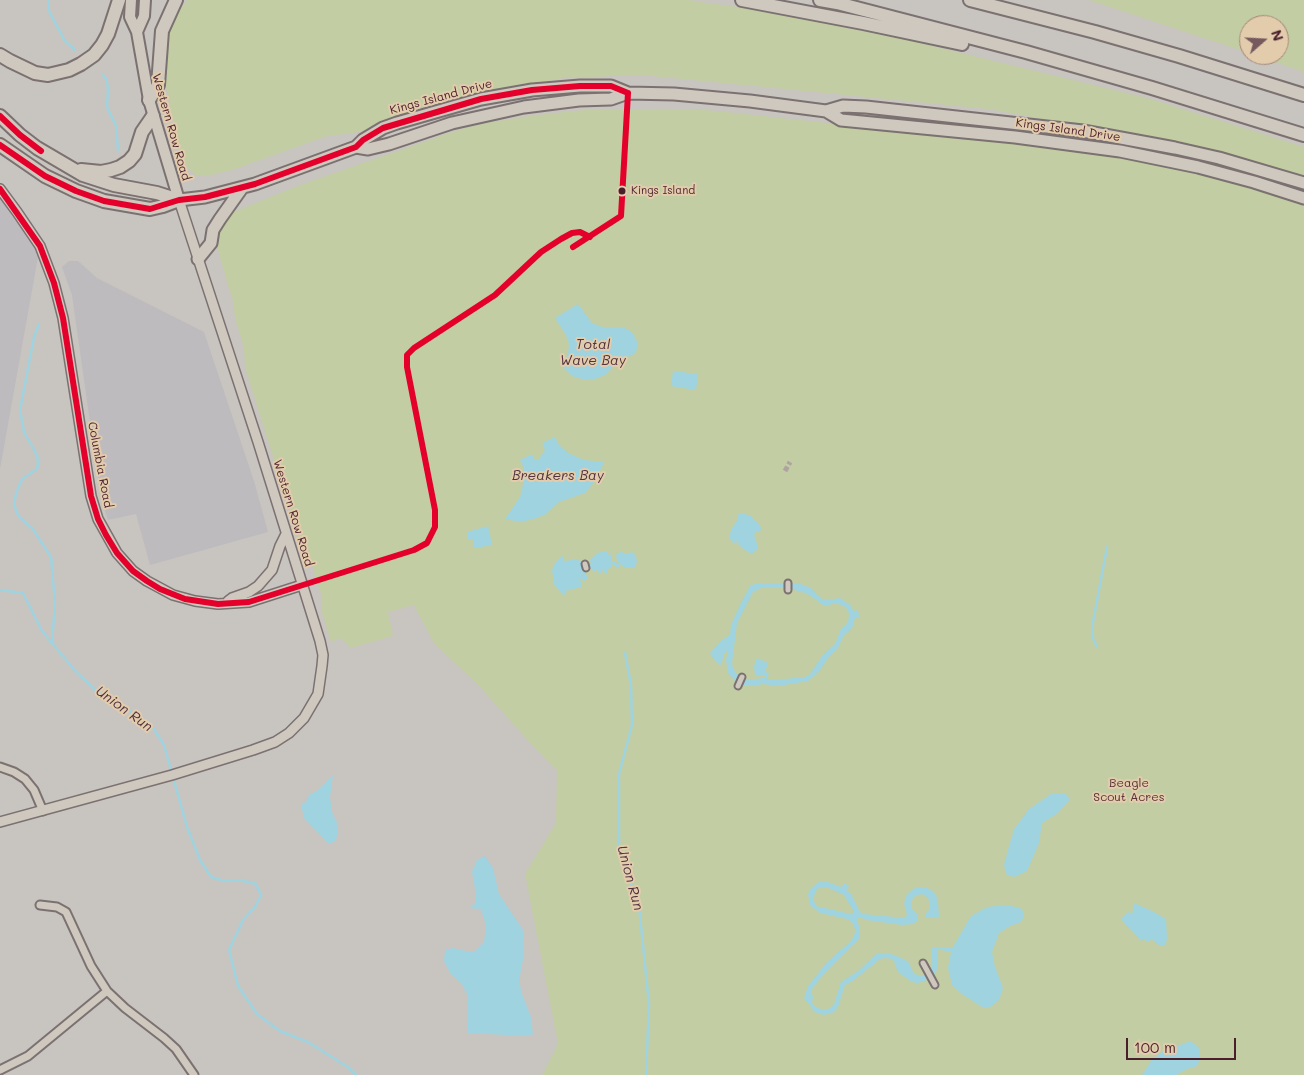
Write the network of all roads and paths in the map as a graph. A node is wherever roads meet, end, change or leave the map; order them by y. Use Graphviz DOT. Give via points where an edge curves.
graph roads {
  1 [pos="119,0"];
  2 [pos="131,0"];
  3 [pos="145,0"];
  4 [pos="176,0"];
  5 [pos="742,0"];
  6 [pos="820,0"];
  7 [pos="970,0"];
  8 [pos="137,32"];
  9 [pos="994,44"];
  10 [pos="0,55"];
  11 [pos="628,93"];
  12 [pos="1304,95"];
  13 [pos="149,100"];
  14 [pos="826,111"];
  15 [pos="0,116"];
  16 [pos="154,116"];
  17 [pos="1304,135"];
  18 [pos="0,145"];
  19 [pos="356,147"];
  20 [pos="76,170"];
  21 [pos="1304,183"];
  22 [pos="242,188"];
  23 [pos="0,189"];
  24 [pos="1304,198"];
  25 [pos="179,200"];
  26 [pos="198,259"];
  27 [pos="286,534"];
  28 [pos="788,583"];
  29 [pos="302,585"];
  30 [pos="788,590"];
  31 [pos="225,604"];
  32 [pos="742,677"];
  33 [pos="738,686"];
  34 [pos="0,766"];
  35 [pos="43,810"];
  36 [pos="0,822"];
  37 [pos="40,905"];
  38 [pos="923,963"];
  39 [pos="934,985"];
  40 [pos="107,991"];
  41 [pos="0,1070"];
  42 [pos="194,1075"];
  1 -- 10 [label="highway" via="102,45 94,55 69,70 48,75 35,73"];
  2 -- 8 [label="main road, Western Row Road" via="130,17"];
  3 -- 8 [label="main road, Western Row Road" via="144,16"];
  4 -- 13 [label="highway" via="162,31 158,85"];
  5 -- 9 [label="highway" via="965,44"];
  6 -- 9 [label="highway"];
  7 -- 12 [label="highway" via="1095,32"];
  8 -- 13 [label="main road, Western Row Road"];
  9 -- 17 [label="highway"];
  11 -- 14 [label="main road, Kings Island Drive" via="693,95"];
  11 -- 19 [label="main road, Kings Island Drive" via="500,112 452,123 389,144 368,149"];
  11 -- 19 [label="main road, Kings Island Drive" via="611,86 580,86 481,99 383,128"];
  13 -- 16 [label="main road, Western Row Road"];
  14 -- 21 [label="main road, Kings Island Drive" via="843,106 1083,132 1210,156"];
  14 -- 24 [label="main road, Kings Island Drive" via="841,120 1120,151 1198,167"];
  15 -- 20 [label="highway" via="37,148"];
  16 -- 20 [label="highway" via="142,132 136,154 129,161 106,171"];
  16 -- 25 [label="main road, Western Row Road"];
  18 -- 25 [label="highway" via="45,176 104,201 150,209"];
  19 -- 22 [label="main road, Kings Island Drive"];
  20 -- 25 [label="highway" via="96,180"];
  22 -- 25 [label="main road, Kings Island Drive"];
  22 -- 26 [label="main road" via="220,219 211,243"];
  23 -- 31 [label="street, Columbia Road" via="40,246 54,282 63,318 91,496 106,535 133,571 153,585 185,599"];
  25 -- 26 [label="street, Western Row Road"];
  26 -- 27 [label="street, Western Row Road"];
  27 -- 29 [label="street, Western Row Road"];
  27 -- 31 [label="street" via="272,570 258,586"];
  28 -- 30 [label="street"];
  29 -- 31 [label="street, Columbia Road" via="249,602"];
  29 -- 35 [label="street, Western Row Road" via="323,655 318,694 296,727 275,742 214,763"];
  32 -- 33 [label="street"];
  34 -- 35 [label="street" via="25,779"];
  35 -- 36 [label="street, Western Row Road"];
  37 -- 40 [label="street" via="66,912 91,966"];
  38 -- 39 [label="street"];
  40 -- 41 [label="street" via="28,1056"];
  40 -- 42 [label="street" via="170,1044"];
}
